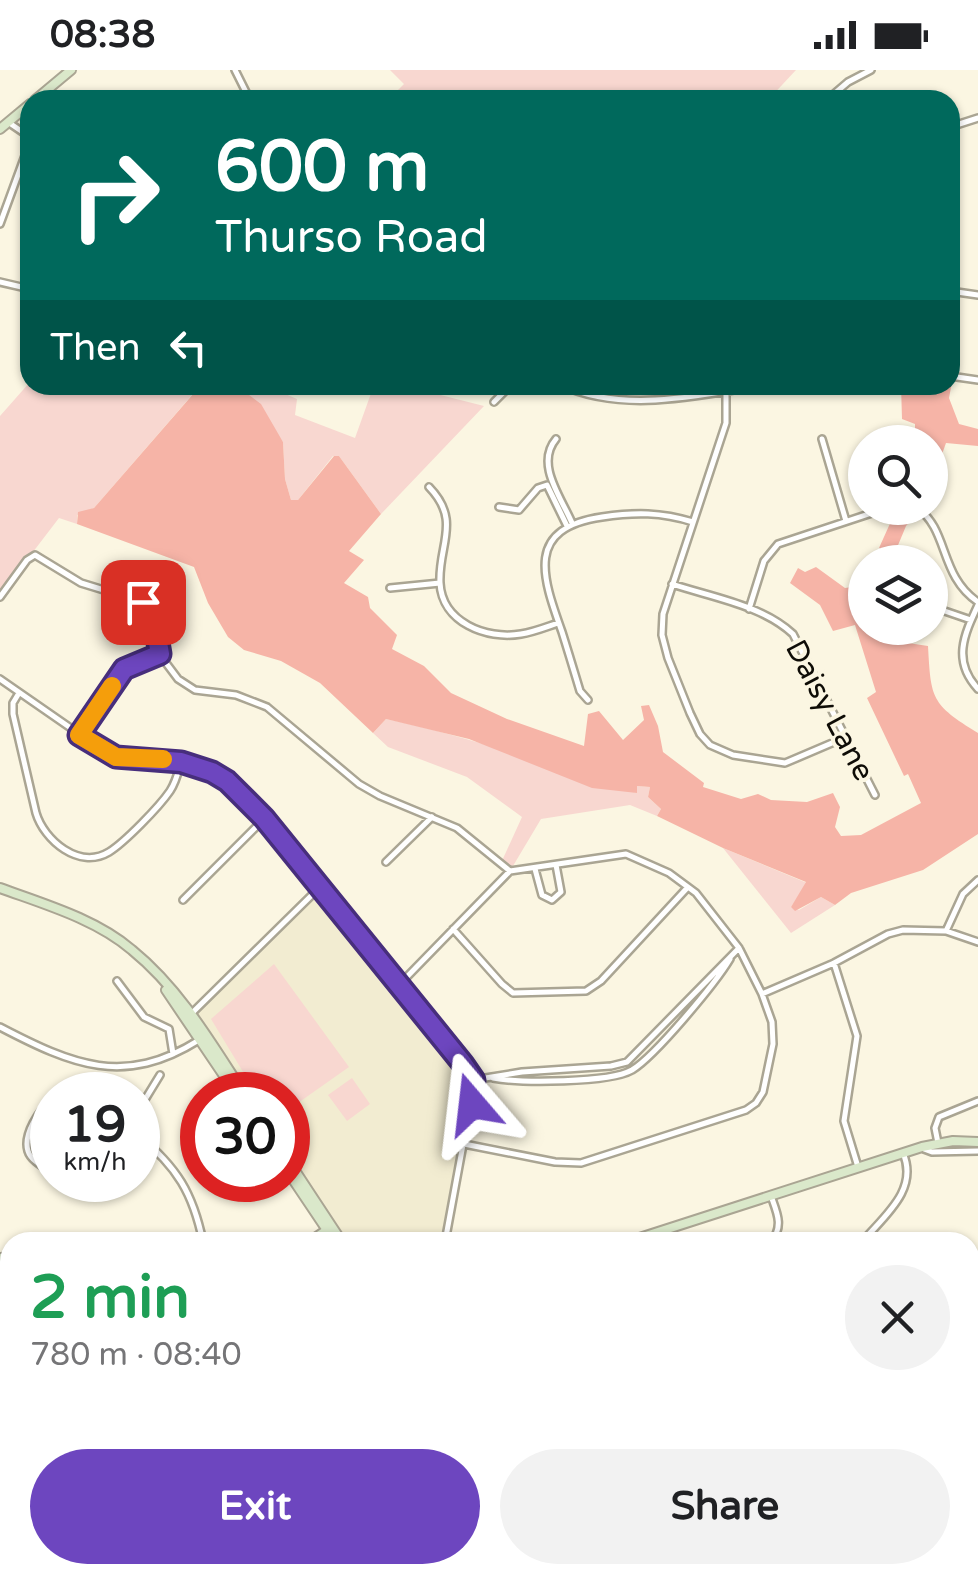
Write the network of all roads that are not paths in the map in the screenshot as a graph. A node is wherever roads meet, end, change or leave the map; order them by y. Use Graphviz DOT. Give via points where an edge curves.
graph roads {
  1 [pos="72,70"];
  2 [pos="871,70"];
  3 [pos="47,90"];
  4 [pos="838,90"];
  5 [pos="20,112"];
  6 [pos="8,122"];
  7 [pos="0,130"];
  8 [pos="20,132"];
  9 [pos="20,168"];
  10 [pos="0,224"];
  11 [pos="501,395"];
  12 [pos="592,395"];
  13 [pos="696,395"];
  14 [pos="726,395"];
  15 [pos="494,402"];
  16 [pos="556,438"];
  17 [pos="822,439"];
  18 [pos="429,487"];
  19 [pos="499,506"];
  20 [pos="846,521"];
  21 [pos="693,522"];
  22 [pos="569,525"];
  23 [pos="932,525"];
  24 [pos="440,583"];
  25 [pos="672,584"];
  26 [pos="390,588"];
  27 [pos="0,597"];
  28 [pos="978,604"];
  29 [pos="749,609"];
  30 [pos="948,612"];
  31 [pos="971,620"];
  32 [pos="558,623"];
  33 [pos="160,654"];
  34 [pos="0,679"];
  35 [pos="978,689"];
  36 [pos="19,693"];
  37 [pos="588,700"];
  38 [pos="79,735"];
  39 [pos="846,737"];
  40 [pos="181,762"];
  41 [pos="875,795"];
  42 [pos="432,817"];
  43 [pos="264,818"];
  44 [pos="386,862"];
  45 [pos="556,865"];
  46 [pos="536,869"];
  47 [pos="510,871"];
  48 [pos="978,880"];
  49 [pos="689,886"];
  50 [pos="0,888"];
  51 [pos="318,888"];
  52 [pos="183,900"];
  53 [pos="454,930"];
  54 [pos="946,931"];
  55 [pos="978,942"];
  56 [pos="738,948"];
  57 [pos="834,963"];
  58 [pos="118,981"];
  59 [pos="398,986"];
  60 [pos="762,994"];
  61 [pos="188,1017"];
  62 [pos="0,1027"];
  63 [pos="203,1037"];
  64 [pos="173,1054"];
  65 [pos="224,1072"];
  66 [pos="228,1072"];
  67 [pos="474,1080"];
  68 [pos="978,1101"];
  69 [pos="978,1142"];
  70 [pos="938,1143"];
  71 [pos="464,1144"];
  72 [pos="922,1147"];
  73 [pos="978,1151"];
  74 [pos="902,1153"];
  75 [pos="160,1157"];
  76 [pos="858,1167"];
  77 [pos="770,1196"];
  78 [pos="310,1199"];
  79 [pos="329,1229"];
  80 [pos="201,1232"];
  81 [pos="324,1232"];
  82 [pos="331,1232"];
  83 [pos="447,1232"];
  84 [pos="658,1232"];
  85 [pos="778,1232"];
  86 [pos="870,1232"];
  1 -- 3 [label="main road"];
  2 -- 4 [label="street"];
  5 -- 6 [label="main road"];
  6 -- 7 [label="main road"];
  6 -- 8 [label="street"];
  9 -- 10 [label="street"];
  11 -- 15 [label="street"];
  12 -- 13 [label="street"];
  14 -- 21 [label="street" via="726,423"];
  16 -- 22 [label="street" via="546,461"];
  17 -- 20 [label="street"];
  18 -- 24 [label="street" via="448,524"];
  19 -- 22 [label="street" via="522,508 547,485"];
  20 -- 29 [label="street" via="773,549"];
  21 -- 22 [label="street" via="638,512"];
  21 -- 25 [label="street"];
  22 -- 32 [label="street" via="549,543 544,564"];
  23 -- 28 [label="street" via="952,577"];
  24 -- 26 [label="street"];
  24 -- 32 [label="street" via="447,608 475,629 518,635"];
  25 -- 29 [label="street, Daisy Lane"];
  25 -- 39 [label="street" via="663,644 710,745 786,763"];
  27 -- 33 [label="street" via="27,560 44,558 81,582 143,602"];
  28 -- 31 [label="street"];
  29 -- 39 [label="street, Daisy Lane" via="792,634"];
  30 -- 31 [label="street"];
  31 -- 35 [label="street" via="962,653"];
  32 -- 37 [label="street"];
  33 -- 38 [label="street" via="124,669"];
  33 -- 42 [label="street" via="188,686 267,707 360,784"];
  34 -- 36 [label="street"];
  36 -- 38 [label="street"];
  36 -- 40 [label="street" via="13,714 36,813 58,847 80,855 110,851 169,793"];
  38 -- 40 [label="street" via="116,757"];
  39 -- 41 [label="street, Daisy Lane"];
  40 -- 43 [label="street" via="220,775"];
  42 -- 44 [label="street"];
  42 -- 47 [label="street" via="466,834"];
  43 -- 51 [label="street"];
  43 -- 52 [label="street"];
  45 -- 46 [label="street"];
  45 -- 46 [label="street" via="561,892 552,900 542,895"];
  45 -- 49 [label="street" via="626,854"];
  46 -- 47 [label="street"];
  47 -- 53 [label="street"];
  48 -- 54 [label="street" via="955,907"];
  49 -- 53 [label="street" via="586,990 513,993"];
  49 -- 56 [label="street"];
  50 -- 61 [label="main road" via="132,949"];
  51 -- 59 [label="street"];
  51 -- 61 [label="street"];
  53 -- 59 [label="street"];
  54 -- 55 [label="street"];
  54 -- 57 [label="street" via="888,934"];
  56 -- 60 [label="street"];
  56 -- 67 [label="street" via="626,1062"];
  57 -- 60 [label="street"];
  57 -- 76 [label="street" via="858,1036 844,1121"];
  58 -- 64 [label="street" via="144,1017 168,1029"];
  59 -- 67 [label="street"];
  60 -- 71 [label="street" via="773,1044 763,1092 749,1109 581,1163"];
  61 -- 63 [label="main road"];
  62 -- 64 [label="street" via="105,1068"];
  63 -- 64 [label="street"];
  63 -- 65 [label="main road"];
  63 -- 66 [label="main road"];
  67 -- 71 [label="street"];
  68 -- 70 [label="street" via="940,1117"];
  69 -- 70 [label="main road"];
  70 -- 72 [label="main road"];
  71 -- 83 [label="street"];
  72 -- 73 [label="street"];
  72 -- 74 [label="main road"];
  74 -- 76 [label="main road"];
  74 -- 86 [label="street" via="907,1186"];
  75 -- 80 [label="street" via="194,1203"];
  76 -- 77 [label="main road"];
  77 -- 84 [label="main road"];
  77 -- 85 [label="street"];
  78 -- 79 [label="main road"];
  79 -- 81 [label="main road"];
  79 -- 82 [label="main road"];
}
